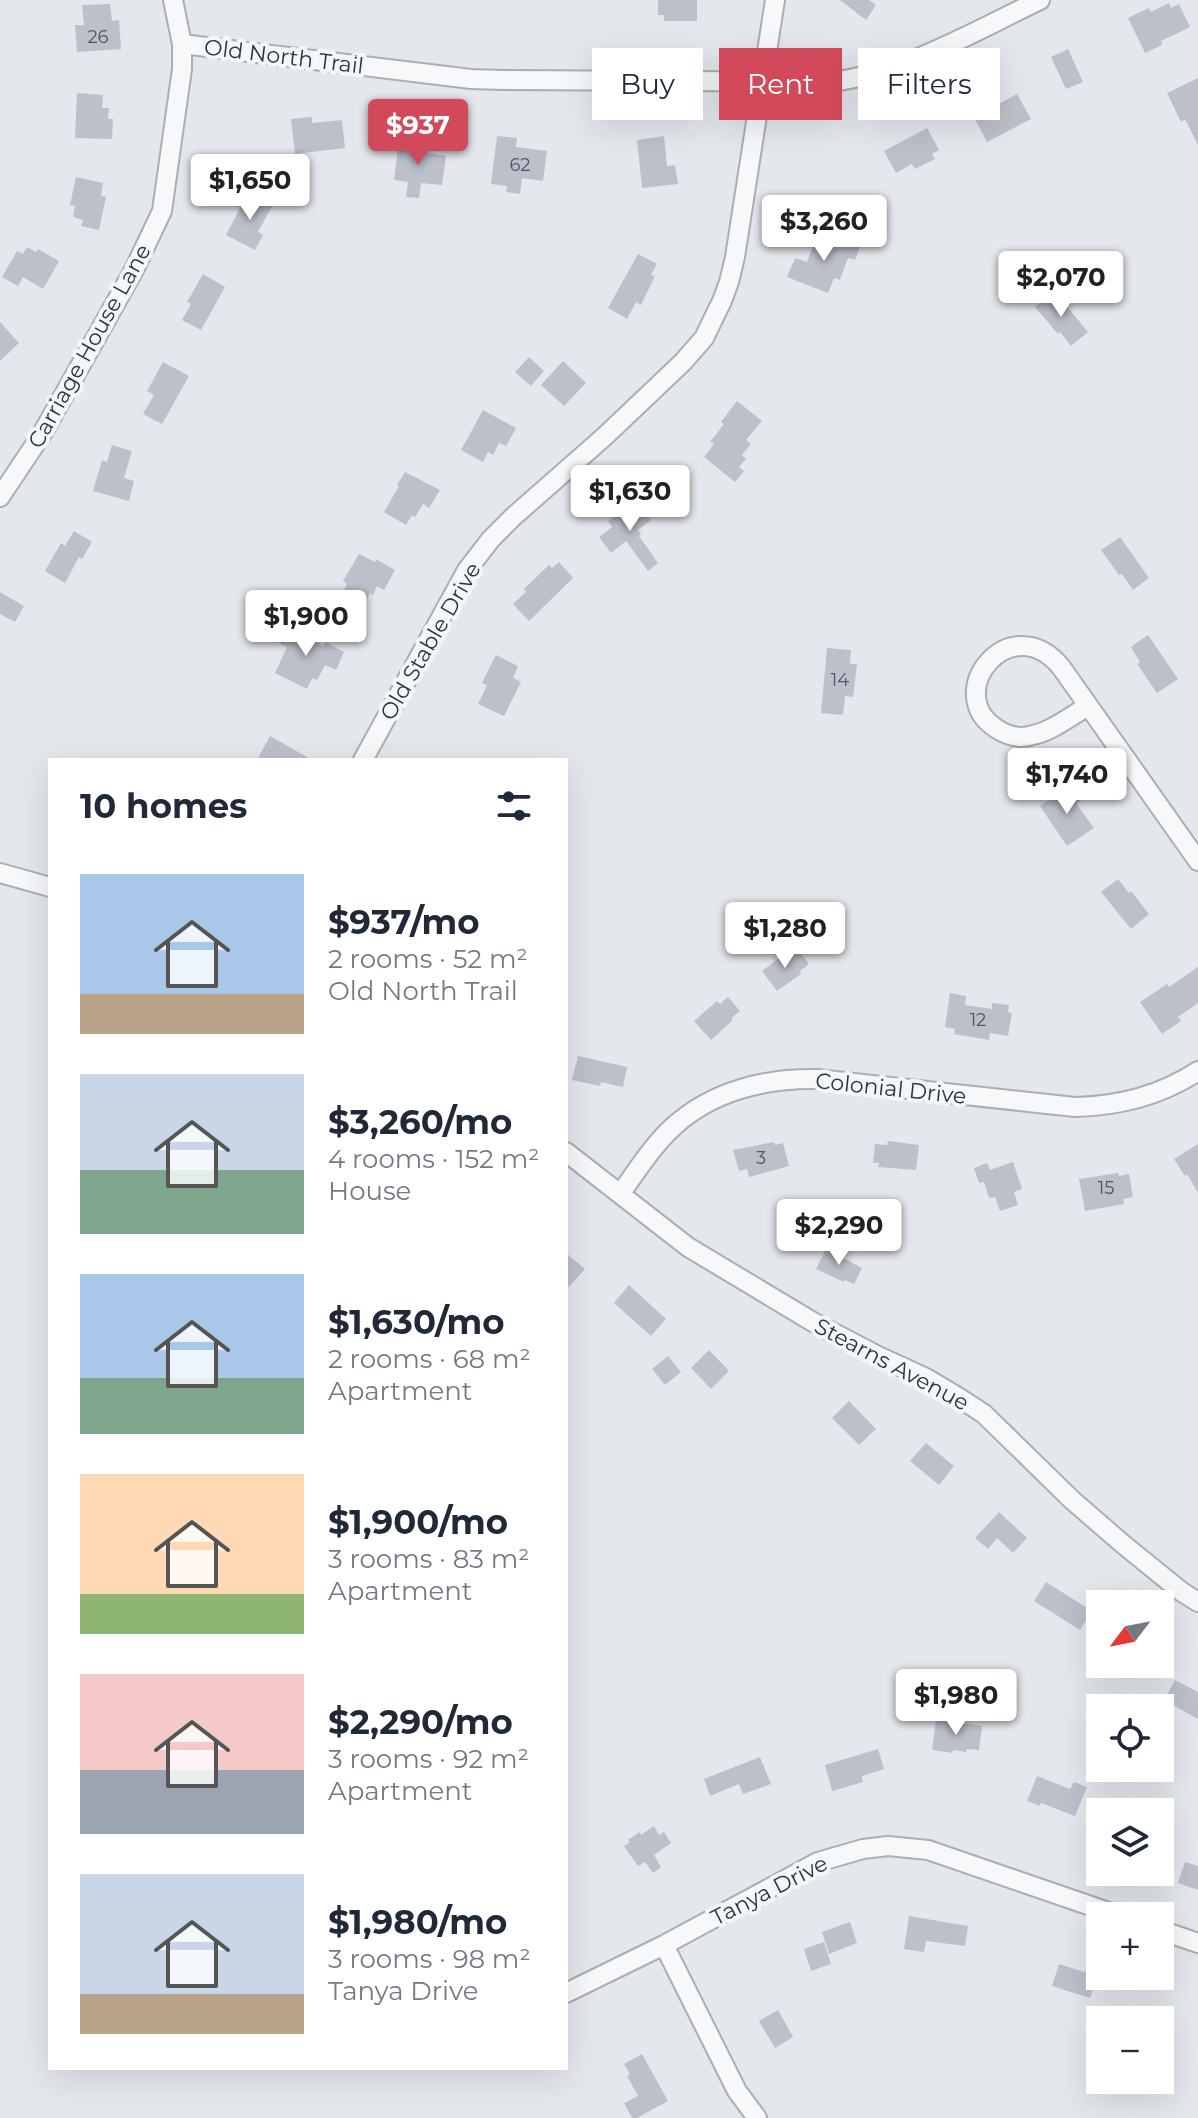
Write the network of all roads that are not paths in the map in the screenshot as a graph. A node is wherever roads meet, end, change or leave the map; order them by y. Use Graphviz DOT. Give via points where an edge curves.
graph roads {
  1 [pos="173,0"];
  2 [pos="775,0"];
  3 [pos="1040,0"];
  4 [pos="182,44"];
  5 [pos="767,48"];
  6 [pos="842,80"];
  7 [pos="719,82"];
  8 [pos="756,120"];
  9 [pos="0,497"];
  10 [pos="1088,706"];
  11 [pos="364,758"];
  12 [pos="1198,861"];
  13 [pos="0,873"];
  14 [pos="48,886"];
  15 [pos="1198,1071"];
  16 [pos="568,1154"];
  17 [pos="620,1194"];
  18 [pos="1198,1602"];
  19 [pos="1086,1904"];
  20 [pos="1174,1935"];
  21 [pos="1198,1943"];
  22 [pos="664,1945"];
  23 [pos="568,1992"];
  24 [pos="757,2118"];
  1 -- 4 [label="street, Carriage House Lane"];
  2 -- 5 [label="street, Old Stable Drive"];
  3 -- 6 [label="street, Old North Trail" via="929,53"];
  4 -- 7 [label="street, Old North Trail" via="471,79"];
  4 -- 9 [label="street, Carriage House Lane" via="162,211 50,421"];
  8 -- 11 [label="street, Old Stable Drive" via="729,282 704,338 491,539 467,570"];
  10 -- 10 [label="street" via="1055,659 1029,646 1000,651 978,681 977,700 985,718 999,731 1017,737 1044,732"];
  10 -- 12 [label="street"];
  13 -- 14 [label="street"];
  15 -- 17 [label="street, Colonial Drive" via="1138,1100 1075,1107 817,1079 766,1082 696,1108 672,1127"];
  16 -- 17 [label="street, Stearns Avenue"];
  17 -- 18 [label="street, Stearns Avenue" via="688,1247 984,1414 1072,1500"];
  19 -- 22 [label="street, Tanya Drive" via="928,1850 888,1846 818,1862"];
  20 -- 21 [label="street"];
  22 -- 23 [label="street, Tanya Drive"];
  22 -- 24 [label="street" via="737,2091"];
}
